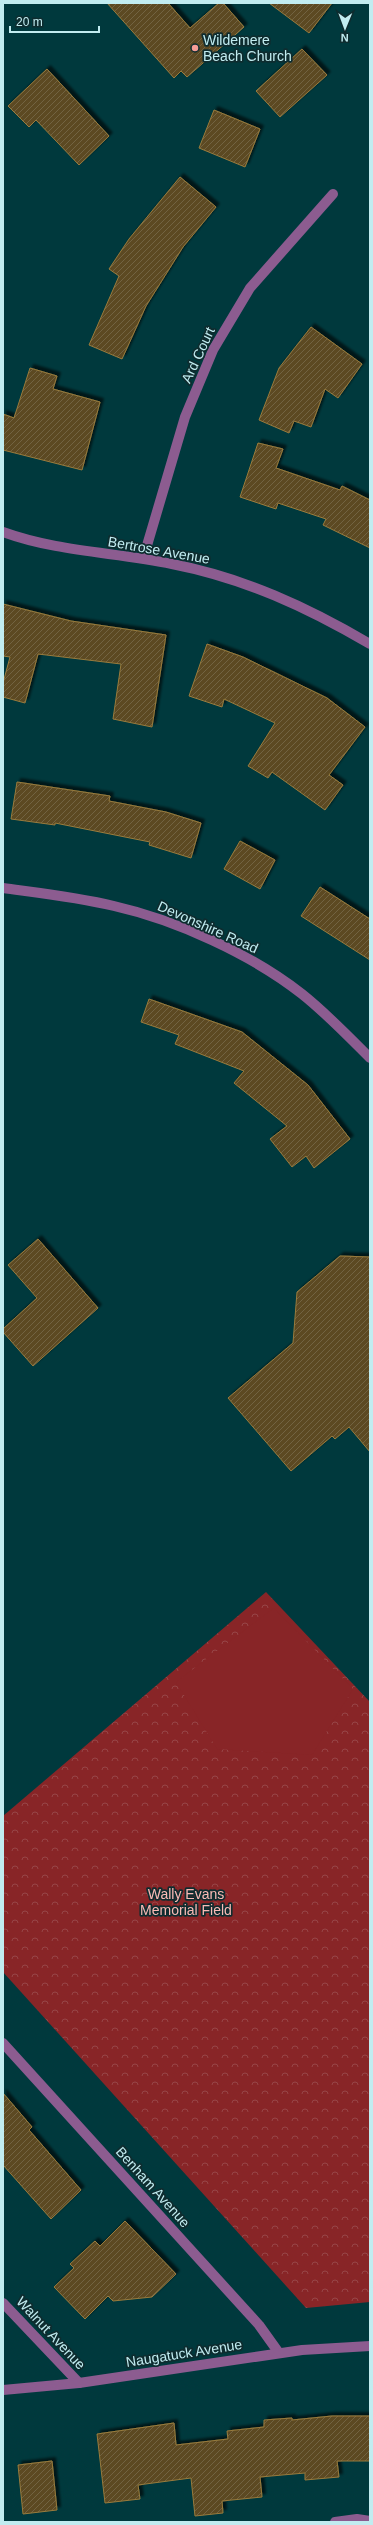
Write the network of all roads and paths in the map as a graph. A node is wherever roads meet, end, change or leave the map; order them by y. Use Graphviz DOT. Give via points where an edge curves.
graph roads {
  1 [pos="333,194"];
  2 [pos="3,532"];
  3 [pos="143,558"];
  4 [pos="370,644"];
  5 [pos="3,888"];
  6 [pos="370,1058"];
  7 [pos="3,2043"];
  8 [pos="3,2303"];
  9 [pos="370,2346"];
  10 [pos="279,2353"];
  11 [pos="79,2383"];
  12 [pos="3,2390"];
  13 [pos="370,2521"];
  14 [pos="335,2522"];
  1 -- 3 [label="street, Ard Court" via="250,288 213,350 185,417"];
  2 -- 3 [label="street, Bertrose Avenue" via="56,547"];
  3 -- 4 [label="street, Bertrose Avenue" via="204,570 270,592 317,614"];
  5 -- 6 [label="street, Devonshire Road" via="114,906 167,922 219,944 301,993"];
  7 -- 10 [label="street, Benham Avenue" via="258,2325"];
  8 -- 11 [label="street, Walnut Avenue"];
  9 -- 10 [label="street, Naugatuck Avenue" via="342,2346"];
  10 -- 11 [label="street, Naugatuck Avenue"];
  11 -- 12 [label="street, Naugatuck Avenue"];
  13 -- 14 [label="street" via="357,2519"];
}
